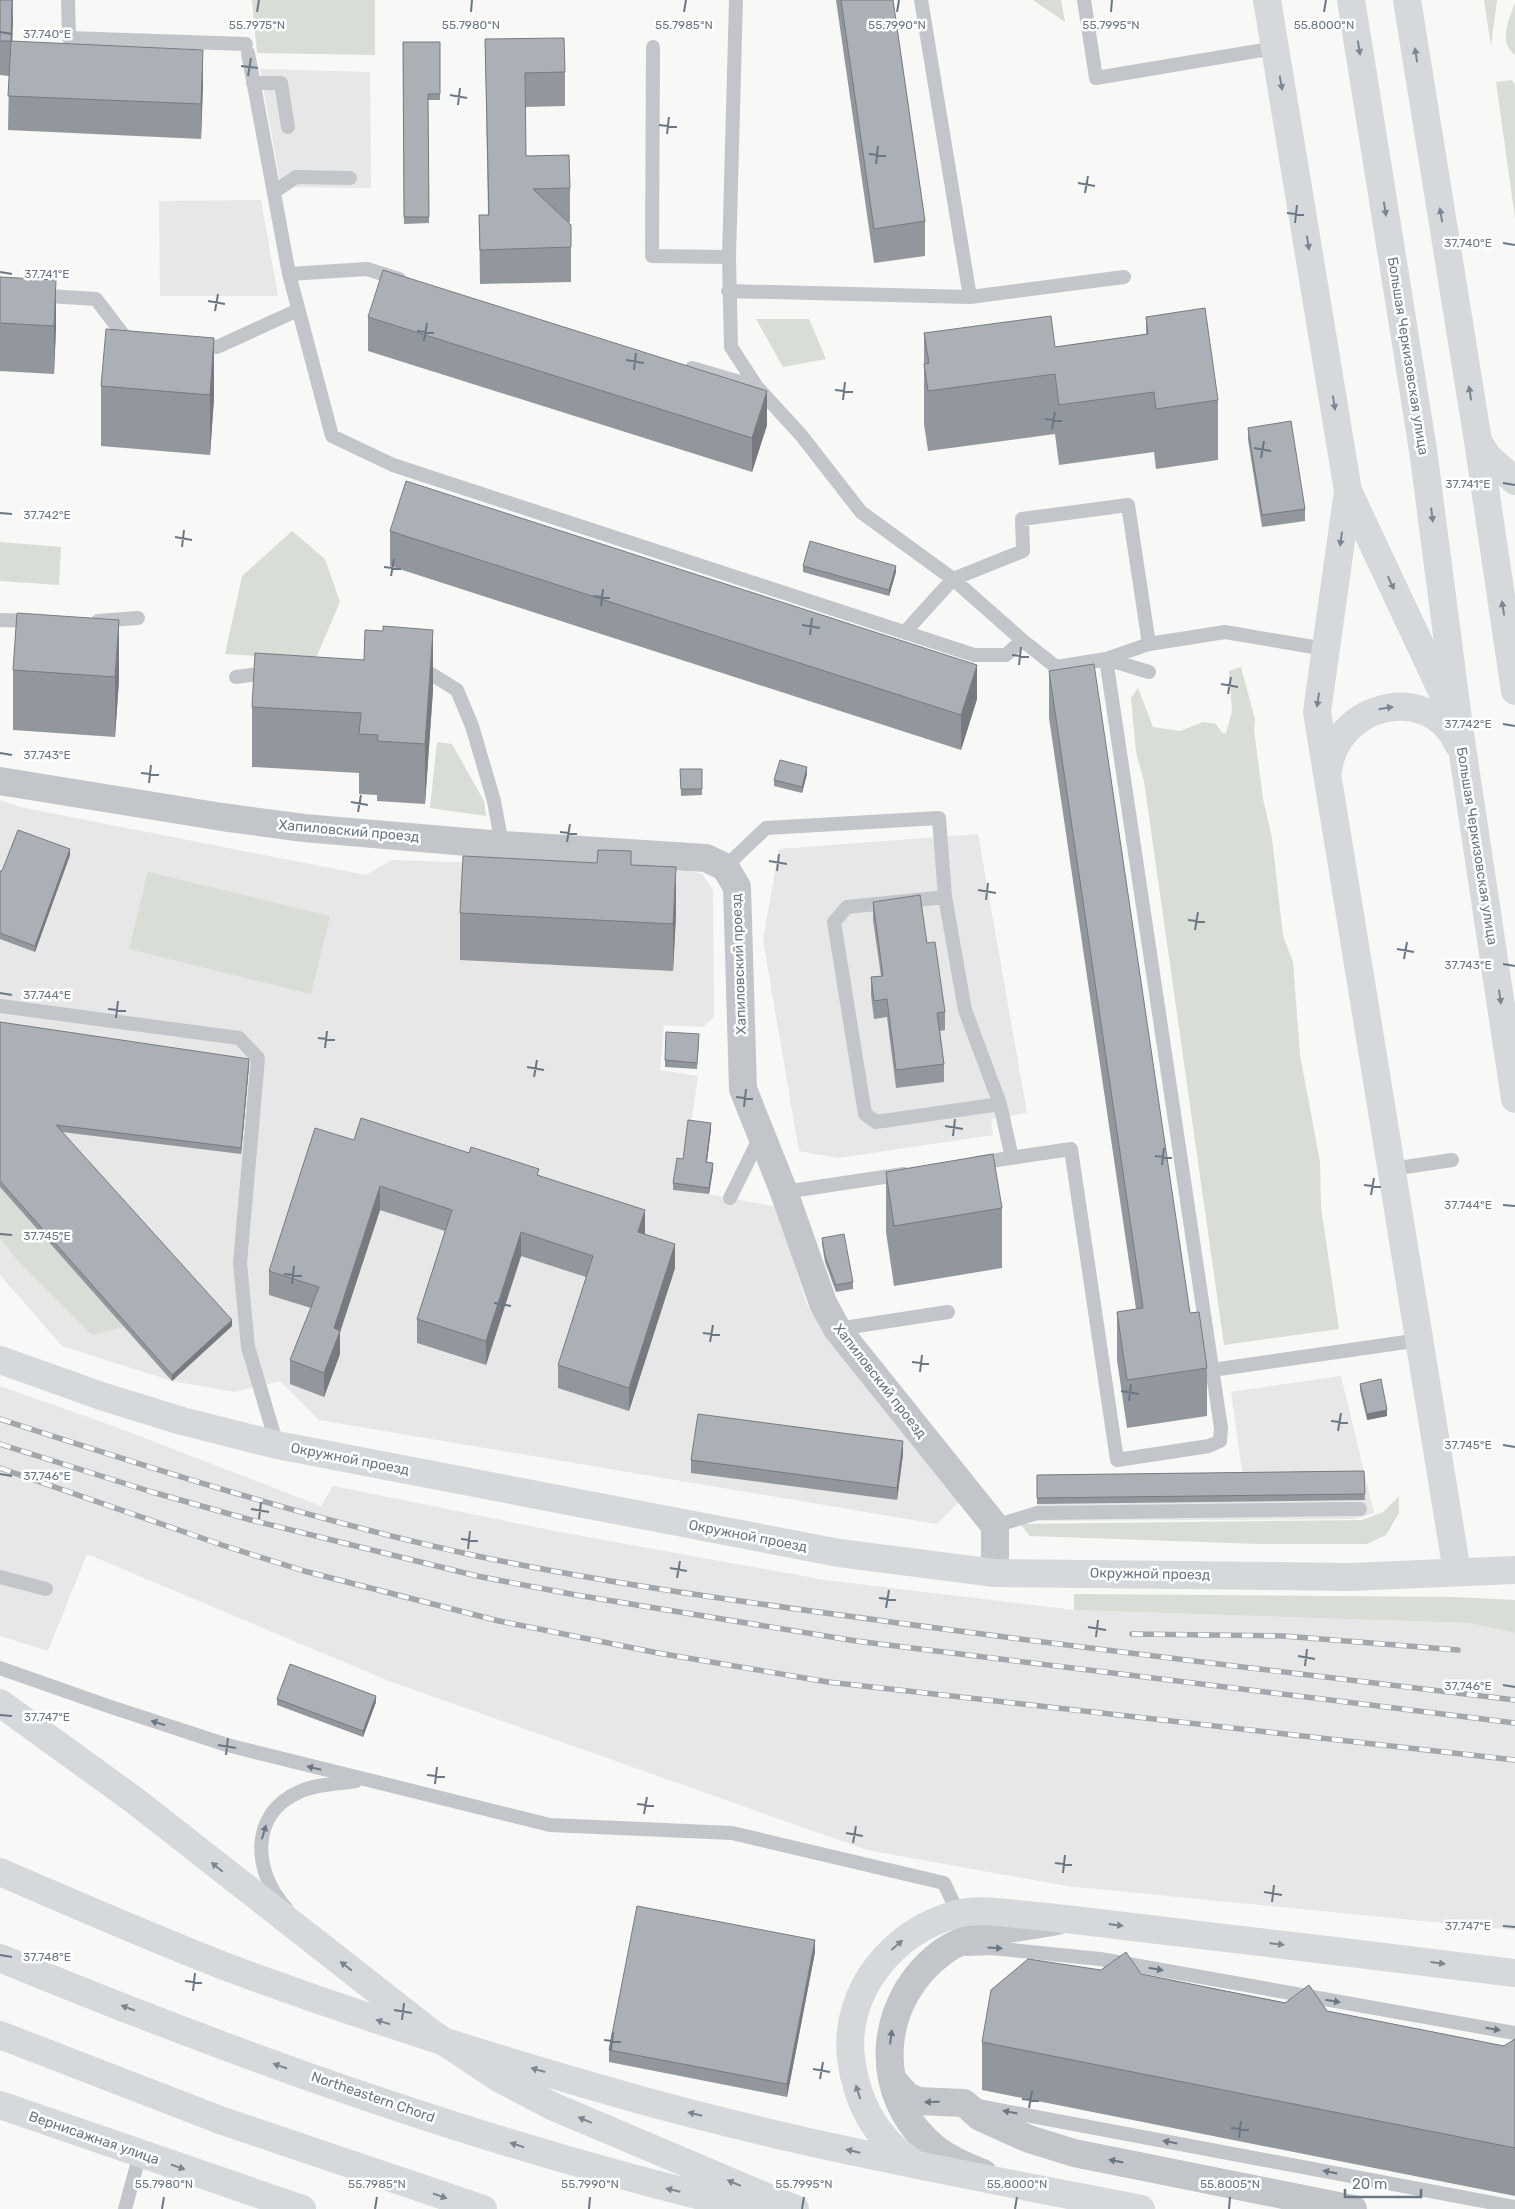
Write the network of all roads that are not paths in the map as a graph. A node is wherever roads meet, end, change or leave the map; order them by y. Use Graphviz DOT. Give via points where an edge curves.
graph roads {
  1 [pos="68,0"];
  2 [pos="736,0"];
  3 [pos="920,0"];
  4 [pos="1084,0"];
  5 [pos="1267,0"];
  6 [pos="1351,0"];
  7 [pos="1407,0"];
  8 [pos="653,47"];
  9 [pos="1275,48"];
  10 [pos="253,83"];
  11 [pos="288,127"];
  12 [pos="350,178"];
  13 [pos="274,192"];
  14 [pos="728,257"];
  15 [pos="290,274"];
  16 [pos="1124,277"];
  17 [pos="415,284"];
  18 [pos="728,291"];
  19 [pos="0,293"];
  20 [pos="970,297"];
  21 [pos="298,310"];
  22 [pos="148,342"];
  23 [pos="187,345"];
  24 [pos="681,364"];
  25 [pos="757,387"];
  26 [pos="1478,441"];
  27 [pos="1515,481"];
  28 [pos="1348,491"];
  29 [pos="953,579"];
  30 [pos="138,618"];
  31 [pos="0,620"];
  32 [pos="46,621"];
  33 [pos="83,622"];
  34 [pos="905,632"];
  35 [pos="1022,640"];
  36 [pos="1149,644"];
  37 [pos="1325,649"];
  38 [pos="1106,659"];
  39 [pos="408,661"];
  40 [pos="285,670"];
  41 [pos="1149,672"];
  42 [pos="236,676"];
  43 [pos="1515,691"];
  44 [pos="1459,727"];
  45 [pos="1465,758"];
  46 [pos="1328,780"];
  47 [pos="0,781"];
  48 [pos="502,845"];
  49 [pos="725,867"];
  50 [pos="945,897"];
  51 [pos="0,1006"];
  52 [pos="1515,1099"];
  53 [pos="1000,1104"];
  54 [pos="761,1134"];
  55 [pos="1012,1158"];
  56 [pos="1452,1160"];
  57 [pos="960,1166"];
  58 [pos="1392,1169"];
  59 [pos="913,1173"];
  60 [pos="784,1192"];
  61 [pos="730,1198"];
  62 [pos="948,1312"];
  63 [pos="837,1329"];
  64 [pos="1420,1340"];
  65 [pos="0,1360"];
  66 [pos="1212,1370"];
  67 [pos="277,1445"];
  68 [pos="1360,1509"];
  69 [pos="995,1526"];
  70 [pos="1515,1570"];
  71 [pos="1457,1572"];
  72 [pos="995,1573"];
  73 [pos="0,1577"];
  74 [pos="46,1589"];
  75 [pos="0,1668"];
  76 [pos="0,1702"];
  77 [pos="361,1780"];
  78 [pos="0,1872"];
  79 [pos="958,1913"];
  80 [pos="1067,1919"];
  81 [pos="322,1947"];
  82 [pos="946,1949"];
  83 [pos="0,1958"];
  84 [pos="1515,1973"];
  85 [pos="1515,2033"];
  86 [pos="0,2035"];
  87 [pos="892,2079"];
  88 [pos="964,2103"];
  89 [pos="0,2105"];
  90 [pos="140,2154"];
  91 [pos="1041,2193"];
  92 [pos="1515,2207"];
  93 [pos="125,2209"];
  94 [pos="302,2209"];
  95 [pos="420,2209"];
  96 [pos="483,2209"];
  97 [pos="755,2209"];
  98 [pos="795,2209"];
  99 [pos="1126,2209"];
  100 [pos="1141,2209"];
  101 [pos="1353,2209"];
  1 -- 10 [label="lane" via="69,38 247,49"];
  2 -- 14 [label="lane"];
  3 -- 20 [label="lane"];
  4 -- 9 [label="lane" via="1096,78"];
  5 -- 9 [label="main road"];
  6 -- 44 [label="main road, Большая Черкизовская улица, one-way" via="1424,450"];
  26 -- 7 [label="main road, one-way"];
  8 -- 14 [label="lane" via="652,256"];
  9 -- 28 [label="main road, one-way"];
  10 -- 11 [label="lane" via="281,83"];
  10 -- 13 [label="lane"];
  12 -- 13 [label="lane" via="296,177"];
  13 -- 15 [label="lane"];
  14 -- 18 [label="lane"];
  15 -- 17 [label="lane" via="367,270"];
  15 -- 21 [label="lane"];
  16 -- 20 [label="lane"];
  18 -- 20 [label="lane"];
  18 -- 25 [label="lane" via="731,347"];
  19 -- 22 [label="lane" via="96,299 128,341"];
  21 -- 23 [label="lane" via="217,347"];
  21 -- 34 [label="lane" via="332,436 393,466"];
  24 -- 25 [label="lane"];
  25 -- 29 [label="lane" via="801,435 861,512"];
  26 -- 27 [label="main road" via="1488,456"];
  43 -- 26 [label="main road, one-way"];
  28 -- 37 [label="main road, one-way"];
  28 -- 44 [label="main road, one-way"];
  29 -- 34 [label="lane"];
  29 -- 35 [label="lane"];
  29 -- 36 [label="lane" via="1023,551 1022,520 1128,505"];
  30 -- 33 [label="lane"];
  31 -- 32 [label="lane"];
  34 -- 35 [label="lane" via="974,655 1006,655"];
  35 -- 38 [label="lane" via="1056,667"];
  36 -- 37 [label="lane" via="1225,632"];
  36 -- 38 [label="lane"];
  37 -- 46 [label="main road, one-way" via="1317,712"];
  38 -- 41 [label="lane"];
  38 -- 66 [label="lane"];
  39 -- 48 [label="lane" via="457,690 472,726"];
  40 -- 42 [label="lane"];
  44 -- 45 [label="main road, Большая Черкизовская улица"];
  46 -- 45 [label="main road, one-way" via="1330,757 1340,736 1356,720 1376,710 1398,706 1420,710 1440,721 1455,738"];
  45 -- 52 [label="main road, Большая Черкизовская улица, one-way"];
  46 -- 58 [label="main road"];
  47 -- 48 [label="street, Хапиловский проезд" via="304,828"];
  48 -- 49 [label="street, Хапиловский проезд" via="706,858"];
  49 -- 50 [label="lane" via="766,828 939,818"];
  49 -- 54 [label="street, Хапиловский проезд" via="737,887 743,1089"];
  50 -- 53 [label="lane" via="965,1010"];
  50 -- 53 [label="lane" via="848,907 834,922 866,1114 876,1122"];
  51 -- 67 [label="lane" via="239,1038 258,1058 240,1263 248,1347"];
  53 -- 55 [label="lane"];
  54 -- 60 [label="street, Хапиловский проезд"];
  54 -- 61 [label="lane"];
  55 -- 57 [label="lane"];
  55 -- 66 [label="lane" via="1071,1149 1117,1460 1209,1446 1220,1440"];
  56 -- 58 [label="lane"];
  58 -- 64 [label="main road"];
  59 -- 60 [label="lane"];
  60 -- 63 [label="street, Хапиловский проезд" via="823,1303"];
  62 -- 63 [label="lane"];
  63 -- 69 [label="street, Хапиловский проезд"];
  64 -- 66 [label="lane"];
  64 -- 71 [label="main road"];
  65 -- 67 [label="main road, Окружной проезд" via="182,1421"];
  67 -- 72 [label="main road, Окружной проезд" via="776,1542"];
  68 -- 69 [label="lane" via="1037,1513"];
  69 -- 72 [label="street"];
  70 -- 71 [label="main road, Окружной проезд"];
  71 -- 72 [label="main road, Окружной проезд" via="1350,1577"];
  73 -- 74 [label="lane"];
  77 -- 75 [label="lane, one-way" via="228,1745"];
  81 -- 76 [label="main road, one-way" via="134,1800"];
  77 -- 79 [label="lane" via="550,1825 732,1833 944,1884"];
  81 -- 77 [label="lane, one-way" via="283,1905 266,1878 260,1856 263,1833 280,1805 299,1792"];
  100 -- 78 [label="main road, one-way" via="746,2127 482,2054 229,1967"];
  79 -- 80 [label="main road" via="982,1910"];
  91 -- 79 [label="main road, one-way" via="968,2184 923,2169 903,2156 876,2127 860,2099 853,2077 852,2029 857,2006 870,1977 895,1946 914,1932"];
  80 -- 82 [label="street" via="985,1933"];
  80 -- 84 [label="main road, one-way"];
  98 -- 81 [label="main road, one-way" via="552,2106 497,2077 434,2035"];
  82 -- 85 [label="lane, one-way" via="992,1948 1100,1960"];
  87 -- 82 [label="street, one-way" via="890,2036 898,2009 915,1978"];
  97 -- 83 [label="main road, Northeastern Chord, one-way" via="655,2186 464,2129 240,2052"];
  86 -- 95 [label="main road" via="167,2118"];
  86 -- 96 [label="main road, one-way" via="220,2120"];
  88 -- 87 [label="street, one-way" via="918,2101 908,2096"];
  87 -- 91 [label="street" via="908,2118 936,2150 961,2164"];
  92 -- 88 [label="lane, one-way"];
  101 -- 88 [label="street, one-way" via="1074,2153 1028,2139 980,2117"];
  89 -- 90 [label="main road, Вернисажная улица"];
  90 -- 93 [label="lane"];
  90 -- 94 [label="main road, Вернисажная улица, one-way"];
  91 -- 99 [label="main road"];
}
